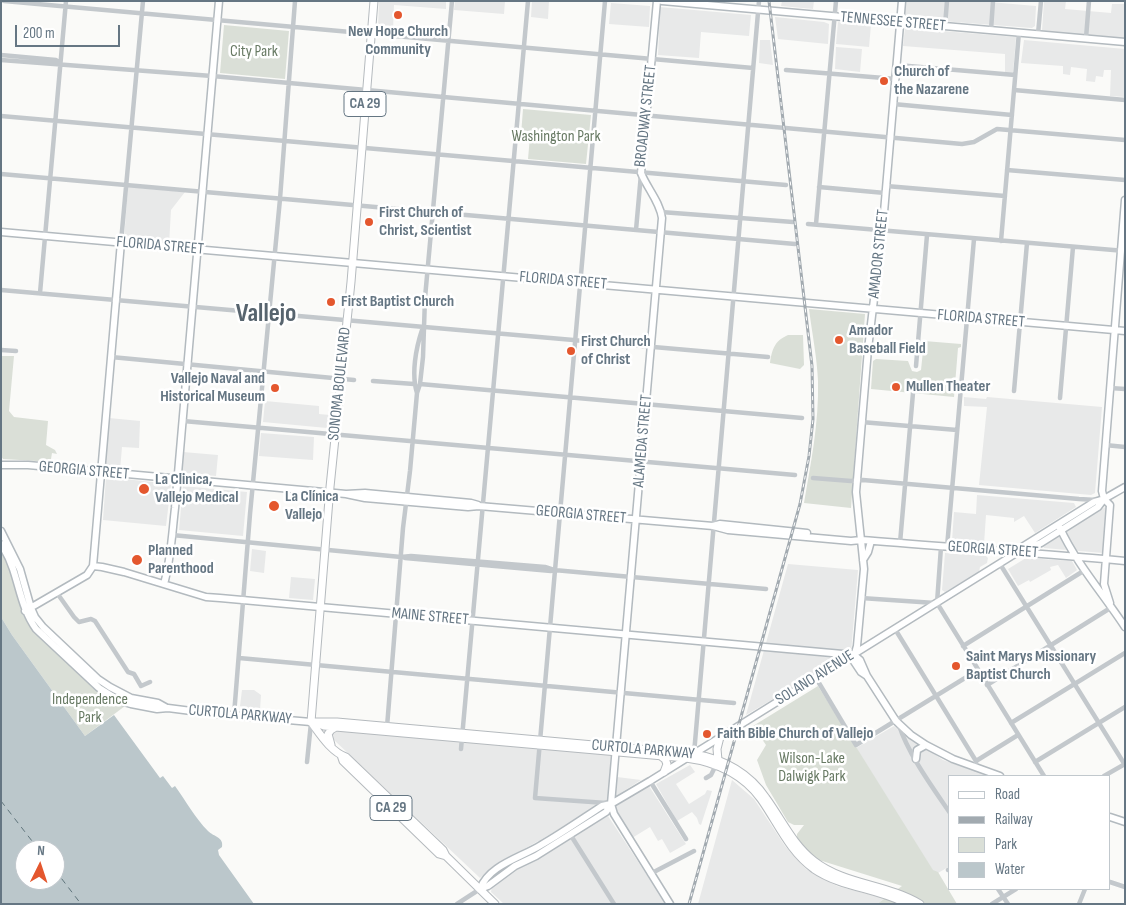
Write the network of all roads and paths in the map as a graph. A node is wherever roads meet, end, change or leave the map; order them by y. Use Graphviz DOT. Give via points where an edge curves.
graph roads {
  1 [pos="4,1"];
  2 [pos="143,1"];
  3 [pos="219,1"];
  4 [pos="296,1"];
  5 [pos="374,1"];
  6 [pos="452,1"];
  7 [pos="528,1"];
  8 [pos="606,1"];
  9 [pos="657,1"];
  10 [pos="662,1"];
  11 [pos="759,1"];
  12 [pos="836,1"];
  13 [pos="902,1"];
  14 [pos="947,1"];
  15 [pos="993,1"];
  16 [pos="1041,1"];
  17 [pos="1089,1"];
  18 [pos="685,2"];
  19 [pos="66,4"];
  20 [pos="758,10"];
  21 [pos="142,13"];
  22 [pos="835,16"];
  23 [pos="217,19"];
  24 [pos="900,22"];
  25 [pos="945,26"];
  26 [pos="293,27"];
  27 [pos="991,30"];
  28 [pos="1019,32"];
  29 [pos="371,34"];
  30 [pos="1038,34"];
  31 [pos="1086,38"];
  32 [pos="448,40"];
  33 [pos="1125,42"];
  34 [pos="524,47"];
  35 [pos="601,53"];
  36 [pos="1,55"];
  37 [pos="652,58"];
  38 [pos="1,60"];
  39 [pos="60,63"];
  40 [pos="897,65"];
  41 [pos="753,68"];
  42 [pos="786,70"];
  43 [pos="137,71"];
  44 [pos="829,74"];
  45 [pos="1015,75"];
  46 [pos="212,76"];
  47 [pos="896,79"];
  48 [pos="289,83"];
  49 [pos="1014,90"];
  50 [pos="366,91"];
  51 [pos="443,98"];
  52 [pos="1125,100"];
  53 [pos="893,104"];
  54 [pos="520,105"];
  55 [pos="596,112"];
  56 [pos="1012,115"];
  57 [pos="1,116"];
  58 [pos="647,116"];
  59 [pos="54,120"];
  60 [pos="748,125"];
  61 [pos="132,128"];
  62 [pos="1010,130"];
  63 [pos="824,132"];
  64 [pos="207,135"];
  65 [pos="890,138"];
  66 [pos="1125,140"];
  67 [pos="284,141"];
  68 [pos="362,148"];
  69 [pos="438,155"];
  70 [pos="514,162"];
  71 [pos="591,169"];
  72 [pos="1007,170"];
  73 [pos="641,173"];
  74 [pos="1,174"];
  75 [pos="50,178"];
  76 [pos="1125,180"];
  77 [pos="743,181"];
  78 [pos="126,185"];
  79 [pos="786,186"];
  80 [pos="819,187"];
  81 [pos="886,189"];
  82 [pos="202,192"];
  83 [pos="1005,196"];
  84 [pos="280,200"];
  85 [pos="1125,200"];
  86 [pos="357,206"];
  87 [pos="661,212"];
  88 [pos="432,213"];
  89 [pos="1124,216"];
  90 [pos="740,218"];
  91 [pos="509,220"];
  92 [pos="793,222"];
  93 [pos="808,224"];
  94 [pos="816,224"];
  95 [pos="586,225"];
  96 [pos="636,230"];
  97 [pos="882,231"];
  98 [pos="1,232"];
  99 [pos="660,233"];
  100 [pos="927,235"];
  101 [pos="44,236"];
  102 [pos="974,239"];
  103 [pos="738,240"];
  104 [pos="1001,241"];
  105 [pos="121,242"];
  106 [pos="794,244"];
  107 [pos="1028,244"];
  108 [pos="1072,247"];
  109 [pos="197,249"];
  110 [pos="1123,251"];
  111 [pos="274,256"];
  112 [pos="352,263"];
  113 [pos="427,270"];
  114 [pos="504,276"];
  115 [pos="1122,276"];
  116 [pos="581,283"];
  117 [pos="1,290"];
  118 [pos="656,290"];
  119 [pos="40,293"];
  120 [pos="733,297"];
  121 [pos="116,300"];
  122 [pos="192,307"];
  123 [pos="873,309"];
  124 [pos="269,313"];
  125 [pos="921,313"];
  126 [pos="967,318"];
  127 [pos="347,320"];
  128 [pos="1020,322"];
  129 [pos="1066,326"];
  130 [pos="423,328"];
  131 [pos="1115,331"];
  132 [pos="1125,332"];
  133 [pos="498,334"];
  134 [pos="576,341"];
  135 [pos="651,346"];
  136 [pos="1,350"];
  137 [pos="16,351"];
  138 [pos="728,354"];
  139 [pos="111,357"];
  140 [pos="768,357"];
  141 [pos="187,364"];
  142 [pos="916,366"];
  143 [pos="264,372"];
  144 [pos="342,378"];
  145 [pos="354,380"];
  146 [pos="373,381"];
  147 [pos="417,384"];
  148 [pos="1110,388"];
  149 [pos="1125,389"];
  150 [pos="493,391"];
  151 [pos="1014,391"];
  152 [pos="913,393"];
  153 [pos="570,398"];
  154 [pos="1060,398"];
  155 [pos="646,405"];
  156 [pos="723,412"];
  157 [pos="802,418"];
  158 [pos="183,421"];
  159 [pos="861,422"];
  160 [pos="910,426"];
  161 [pos="258,428"];
  162 [pos="957,430"];
  163 [pos="335,435"];
  164 [pos="412,441"];
  165 [pos="1105,446"];
  166 [pos="1125,447"];
  167 [pos="488,449"];
  168 [pos="565,455"];
  169 [pos="641,462"];
  170 [pos="1,465"];
  171 [pos="718,469"];
  172 [pos="101,472"];
  173 [pos="794,475"];
  174 [pos="813,478"];
  175 [pos="178,479"];
  176 [pos="857,480"];
  177 [pos="905,483"];
  178 [pos="253,486"];
  179 [pos="952,487"];
  180 [pos="1125,487"];
  181 [pos="330,492"];
  182 [pos="406,499"];
  183 [pos="1104,499"];
  184 [pos="481,506"];
  185 [pos="560,513"];
  186 [pos="636,520"];
  187 [pos="713,526"];
  188 [pos="1060,527"];
  189 [pos="1,530"];
  190 [pos="172,535"];
  191 [pos="860,540"];
  192 [pos="871,540"];
  193 [pos="248,542"];
  194 [pos="900,543"];
  195 [pos="1041,543"];
  196 [pos="1,544"];
  197 [pos="944,547"];
  198 [pos="326,549"];
  199 [pos="987,551"];
  200 [pos="1018,552"];
  201 [pos="1047,554"];
  202 [pos="401,557"];
  203 [pos="1077,557"];
  204 [pos="1105,559"];
  205 [pos="863,560"];
  206 [pos="1125,561"];
  207 [pos="478,563"];
  208 [pos="998,565"];
  209 [pos="93,566"];
  210 [pos="554,570"];
  211 [pos="1085,570"];
  212 [pos="631,577"];
  213 [pos="1104,580"];
  214 [pos="1094,583"];
  215 [pos="164,584"];
  216 [pos="708,584"];
  217 [pos="766,589"];
  218 [pos="58,593"];
  219 [pos="861,598"];
  220 [pos="244,600"];
  221 [pos="937,603"];
  222 [pos="1111,605"];
  223 [pos="320,607"];
  224 [pos="1027,607"];
  225 [pos="28,610"];
  226 [pos="396,614"];
  227 [pos="473,620"];
  228 [pos="550,627"];
  229 [pos="1125,628"];
  230 [pos="895,629"];
  231 [pos="857,632"];
  232 [pos="626,634"];
  233 [pos="702,641"];
  234 [pos="870,644"];
  235 [pos="962,646"];
  236 [pos="1050,646"];
  237 [pos="825,652"];
  238 [pos="1125,653"];
  239 [pos="854,655"];
  240 [pos="239,658"];
  241 [pos="315,665"];
  242 [pos="832,668"];
  243 [pos="978,670"];
  244 [pos="392,671"];
  245 [pos="816,678"];
  246 [pos="468,679"];
  247 [pos="150,682"];
  248 [pos="544,684"];
  249 [pos="1074,684"];
  250 [pos="987,685"];
  251 [pos="621,692"];
  252 [pos="935,696"];
  253 [pos="698,699"];
  254 [pos="734,703"];
  255 [pos="1125,707"];
  256 [pos="234,716"];
  257 [pos="311,722"];
  258 [pos="898,723"];
  259 [pos="1011,723"];
  260 [pos="1099,723"];
  261 [pos="336,727"];
  262 [pos="387,727"];
  263 [pos="1018,735"];
  264 [pos="463,736"];
  265 [pos="720,737"];
  266 [pos="539,743"];
  267 [pos="926,745"];
  268 [pos="331,746"];
  269 [pos="462,749"];
  270 [pos="616,750"];
  271 [pos="694,754"];
  272 [pos="662,757"];
  273 [pos="686,758"];
  274 [pos="916,759"];
  275 [pos="307,762"];
  276 [pos="717,762"];
  277 [pos="1035,762"];
  278 [pos="975,764"];
  279 [pos="1125,764"];
  280 [pos="664,772"];
  281 [pos="998,775"];
  282 [pos="1043,775"];
  283 [pos="1106,775"];
  284 [pos="706,778"];
  285 [pos="650,781"];
  286 [pos="612,804"];
  287 [pos="948,811"];
  288 [pos="1111,818"];
  289 [pos="1125,822"];
  290 [pos="569,832"];
  291 [pos="686,839"];
  292 [pos="694,851"];
  293 [pos="650,874"];
  294 [pos="1111,882"];
  295 [pos="1125,887"];
  296 [pos="480,889"];
  297 [pos="999,890"];
  298 [pos="1014,890"];
  299 [pos="1085,890"];
  300 [pos="1004,897"];
  301 [pos="457,904"];
  302 [pos="495,904"];
  303 [pos="614,904"];
  304 [pos="670,904"];
  305 [pos="907,904"];
  306 [pos="920,904"];
  307 [pos="992,904"];
  308 [pos="1008,904"];
  309 [pos="1079,904"];
  1 -- 19 [label="street"];
  2 -- 21 [label="street"];
  3 -- 23 [label="main road"];
  4 -- 26 [label="street"];
  5 -- 29 [label="main road, SONOMA BOULEVARD / CA 29"];
  6 -- 32 [label="street"];
  7 -- 34 [label="street"];
  8 -- 35 [label="street"];
  9 -- 37 [label="main road, BROADWAY STREET"];
  10 -- 18 [label="main road, TENNESSEE STREET"];
  11 -- 20 [label="street"];
  12 -- 22 [label="street"];
  13 -- 24 [label="main road, AMADOR STREET"];
  14 -- 25 [label="street"];
  15 -- 27 [label="street"];
  16 -- 30 [label="street"];
  17 -- 31 [label="street"];
  18 -- 20 [label="main road, TENNESSEE STREET"];
  19 -- 21 [label="street"];
  19 -- 39 [label="street"];
  20 -- 22 [label="main road, TENNESSEE STREET"];
  20 -- 41 [label="street"];
  21 -- 23 [label="street"];
  21 -- 43 [label="street"];
  22 -- 24 [label="main road, TENNESSEE STREET"];
  22 -- 44 [label="street"];
  23 -- 26 [label="street"];
  23 -- 46 [label="main road"];
  24 -- 25 [label="main road, TENNESSEE STREET"];
  24 -- 40 [label="main road, AMADOR STREET"];
  25 -- 27 [label="main road, TENNESSEE STREET"];
  26 -- 29 [label="street"];
  26 -- 48 [label="street"];
  27 -- 28 [label="main road, TENNESSEE STREET"];
  28 -- 30 [label="main road, TENNESSEE STREET"];
  28 -- 45 [label="street"];
  29 -- 32 [label="street"];
  29 -- 50 [label="main road, SONOMA BOULEVARD / CA 29"];
  30 -- 31 [label="main road, TENNESSEE STREET"];
  31 -- 33 [label="main road, TENNESSEE STREET"];
  32 -- 34 [label="street"];
  32 -- 51 [label="street"];
  34 -- 35 [label="street"];
  34 -- 54 [label="street"];
  35 -- 37 [label="street"];
  35 -- 55 [label="street"];
  36 -- 39 [label="street"];
  37 -- 41 [label="street"];
  37 -- 58 [label="main road, BROADWAY STREET"];
  38 -- 39 [label="street"];
  39 -- 43 [label="street"];
  39 -- 59 [label="street"];
  40 -- 45 [label="street"];
  40 -- 47 [label="main road, AMADOR STREET"];
  41 -- 60 [label="street"];
  42 -- 44 [label="street"];
  43 -- 46 [label="street"];
  43 -- 61 [label="street"];
  44 -- 47 [label="street"];
  44 -- 63 [label="street"];
  45 -- 49 [label="street"];
  46 -- 48 [label="street"];
  46 -- 64 [label="main road"];
  47 -- 53 [label="main road, AMADOR STREET"];
  48 -- 50 [label="street"];
  48 -- 67 [label="street"];
  49 -- 52 [label="street"];
  49 -- 56 [label="street"];
  50 -- 51 [label="street"];
  50 -- 68 [label="main road, SONOMA BOULEVARD / CA 29"];
  51 -- 54 [label="street"];
  51 -- 69 [label="street"];
  53 -- 56 [label="street"];
  53 -- 65 [label="main road, AMADOR STREET"];
  54 -- 55 [label="street"];
  54 -- 70 [label="street"];
  55 -- 58 [label="street"];
  55 -- 71 [label="street"];
  56 -- 62 [label="street"];
  57 -- 59 [label="street"];
  58 -- 60 [label="street"];
  58 -- 73 [label="main road, BROADWAY STREET"];
  59 -- 61 [label="street"];
  59 -- 75 [label="street"];
  60 -- 63 [label="street"];
  60 -- 77 [label="street"];
  61 -- 64 [label="street"];
  61 -- 78 [label="street"];
  62 -- 65 [label="street" via="997,130 974,142 962,144"];
  62 -- 66 [label="street"];
  62 -- 72 [label="street"];
  63 -- 65 [label="street"];
  63 -- 80 [label="street"];
  64 -- 67 [label="street"];
  64 -- 82 [label="main road"];
  65 -- 81 [label="main road, AMADOR STREET"];
  67 -- 68 [label="street"];
  67 -- 84 [label="street"];
  68 -- 69 [label="street"];
  68 -- 86 [label="main road, SONOMA BOULEVARD / CA 29"];
  69 -- 70 [label="street"];
  69 -- 88 [label="street"];
  70 -- 71 [label="street"];
  70 -- 91 [label="street"];
  71 -- 73 [label="street"];
  71 -- 95 [label="street"];
  72 -- 76 [label="street"];
  72 -- 83 [label="street"];
  73 -- 77 [label="street"];
  73 -- 87 [label="main road, ALAMEDA STREET"];
  73 -- 96 [label="street, BROADWAY STREET"];
  74 -- 75 [label="street"];
  75 -- 78 [label="street"];
  75 -- 101 [label="street"];
  77 -- 79 [label="street"];
  77 -- 90 [label="street"];
  78 -- 82 [label="street"];
  78 -- 105 [label="street"];
  80 -- 81 [label="street"];
  80 -- 94 [label="street"];
  81 -- 83 [label="street"];
  81 -- 97 [label="main road, AMADOR STREET"];
  82 -- 84 [label="street"];
  82 -- 109 [label="main road"];
  83 -- 104 [label="street"];
  84 -- 86 [label="street"];
  84 -- 111 [label="street"];
  85 -- 89 [label="main road"];
  86 -- 88 [label="street"];
  86 -- 112 [label="main road, SONOMA BOULEVARD / CA 29"];
  87 -- 90 [label="street"];
  87 -- 99 [label="main road, ALAMEDA STREET"];
  88 -- 91 [label="street"];
  88 -- 113 [label="street"];
  89 -- 110 [label="main road"];
  90 -- 92 [label="street"];
  90 -- 103 [label="street"];
  91 -- 95 [label="street"];
  91 -- 114 [label="street"];
  93 -- 94 [label="street"];
  94 -- 97 [label="street"];
  95 -- 96 [label="street"];
  95 -- 116 [label="street"];
  96 -- 99 [label="street"];
  97 -- 100 [label="street"];
  97 -- 123 [label="main road, AMADOR STREET"];
  98 -- 101 [label="main road, FLORIDA STREET"];
  99 -- 103 [label="street"];
  99 -- 118 [label="main road, ALAMEDA STREET"];
  100 -- 102 [label="street"];
  100 -- 125 [label="street"];
  101 -- 105 [label="main road, FLORIDA STREET"];
  101 -- 119 [label="street"];
  102 -- 104 [label="street"];
  102 -- 126 [label="street"];
  103 -- 106 [label="street"];
  103 -- 120 [label="street"];
  104 -- 107 [label="street"];
  105 -- 109 [label="main road, FLORIDA STREET"];
  105 -- 121 [label="main road"];
  107 -- 108 [label="street"];
  107 -- 128 [label="street"];
  108 -- 110 [label="street"];
  108 -- 129 [label="street"];
  109 -- 111 [label="main road, FLORIDA STREET"];
  109 -- 122 [label="main road"];
  110 -- 115 [label="main road"];
  111 -- 112 [label="main road, FLORIDA STREET"];
  111 -- 124 [label="street"];
  112 -- 113 [label="main road, FLORIDA STREET"];
  112 -- 127 [label="main road, SONOMA BOULEVARD / CA 29"];
  113 -- 114 [label="main road, FLORIDA STREET"];
  113 -- 130 [label="street"];
  114 -- 116 [label="main road, FLORIDA STREET"];
  114 -- 133 [label="street"];
  115 -- 131 [label="main road"];
  116 -- 118 [label="main road, FLORIDA STREET"];
  116 -- 134 [label="street"];
  117 -- 119 [label="street"];
  118 -- 120 [label="main road, FLORIDA STREET"];
  118 -- 135 [label="main road, ALAMEDA STREET"];
  119 -- 121 [label="street"];
  120 -- 123 [label="main road, FLORIDA STREET"];
  120 -- 138 [label="street"];
  121 -- 122 [label="street"];
  121 -- 139 [label="main road"];
  122 -- 124 [label="street"];
  122 -- 141 [label="main road"];
  123 -- 125 [label="main road, FLORIDA STREET"];
  123 -- 159 [label="main road, AMADOR STREET"];
  124 -- 127 [label="street"];
  124 -- 143 [label="street"];
  125 -- 126 [label="main road, FLORIDA STREET"];
  125 -- 142 [label="street"];
  126 -- 128 [label="main road, FLORIDA STREET"];
  126 -- 162 [label="street"];
  127 -- 130 [label="street"];
  127 -- 144 [label="main road, SONOMA BOULEVARD / CA 29"];
  128 -- 129 [label="main road, FLORIDA STREET"];
  128 -- 151 [label="street"];
  129 -- 131 [label="main road, FLORIDA STREET"];
  129 -- 154 [label="street"];
  130 -- 133 [label="street"];
  130 -- 147 [label="street" via="424,348"];
  131 -- 132 [label="main road, FLORIDA STREET"];
  131 -- 148 [label="main road"];
  133 -- 134 [label="street"];
  133 -- 150 [label="street"];
  134 -- 135 [label="street"];
  134 -- 153 [label="street"];
  135 -- 138 [label="street"];
  135 -- 155 [label="main road, ALAMEDA STREET"];
  136 -- 137 [label="street"];
  138 -- 140 [label="street"];
  138 -- 156 [label="street"];
  139 -- 141 [label="street"];
  139 -- 172 [label="main road"];
  141 -- 143 [label="street"];
  141 -- 158 [label="main road"];
  143 -- 144 [label="street"];
  143 -- 161 [label="street"];
  144 -- 145 [label="street"];
  144 -- 163 [label="main road, SONOMA BOULEVARD / CA 29"];
  146 -- 147 [label="street"];
  147 -- 150 [label="street"];
  147 -- 164 [label="street"];
  148 -- 149 [label="street"];
  148 -- 165 [label="main road"];
  150 -- 153 [label="street"];
  150 -- 167 [label="street"];
  152 -- 160 [label="street"];
  153 -- 155 [label="street"];
  153 -- 168 [label="street"];
  155 -- 156 [label="street"];
  155 -- 169 [label="main road, ALAMEDA STREET"];
  156 -- 157 [label="street"];
  156 -- 171 [label="street"];
  158 -- 161 [label="street"];
  158 -- 175 [label="main road"];
  159 -- 160 [label="street"];
  159 -- 176 [label="main road, AMADOR STREET"];
  160 -- 162 [label="street"];
  160 -- 177 [label="street"];
  161 -- 163 [label="street"];
  161 -- 178 [label="street"];
  162 -- 179 [label="street"];
  163 -- 164 [label="street"];
  163 -- 181 [label="main road, SONOMA BOULEVARD / CA 29"];
  164 -- 167 [label="street"];
  164 -- 182 [label="street"];
  165 -- 166 [label="street"];
  165 -- 183 [label="main road"];
  167 -- 168 [label="street"];
  167 -- 184 [label="street"];
  168 -- 169 [label="street"];
  168 -- 185 [label="street"];
  169 -- 171 [label="street"];
  169 -- 186 [label="main road, ALAMEDA STREET"];
  170 -- 172 [label="main road, GEORGIA STREET"];
  171 -- 173 [label="street"];
  171 -- 187 [label="street"];
  172 -- 175 [label="main road, GEORGIA STREET"];
  172 -- 209 [label="main road"];
  174 -- 176 [label="street"];
  175 -- 178 [label="main road, GEORGIA STREET"];
  175 -- 190 [label="main road"];
  176 -- 177 [label="street"];
  176 -- 191 [label="main road, AMADOR STREET"];
  177 -- 179 [label="street"];
  177 -- 194 [label="street"];
  178 -- 181 [label="main road, GEORGIA STREET"];
  178 -- 193 [label="street"];
  179 -- 183 [label="street"];
  179 -- 197 [label="street"];
  180 -- 183 [label="main road, SOLANO AVENUE"];
  181 -- 182 [label="main road, GEORGIA STREET" via="365,498"];
  181 -- 198 [label="main road, SONOMA BOULEVARD / CA 29"];
  182 -- 184 [label="main road, GEORGIA STREET"];
  182 -- 202 [label="street"];
  183 -- 188 [label="main road, SOLANO AVENUE" via="1094,502"];
  183 -- 204 [label="main road" via="1110,505"];
  184 -- 185 [label="main road, GEORGIA STREET"];
  184 -- 207 [label="street"];
  185 -- 186 [label="main road, GEORGIA STREET"];
  185 -- 210 [label="street"];
  186 -- 187 [label="main road, GEORGIA STREET"];
  186 -- 212 [label="main road, ALAMEDA STREET"];
  187 -- 191 [label="main road, GEORGIA STREET" via="737,531"];
  187 -- 216 [label="street"];
  188 -- 195 [label="main road, SOLANO AVENUE"];
  188 -- 200 [label="main road, SOLANO AVENUE"];
  188 -- 203 [label="main road"];
  189 -- 225 [label="main road" via="20,569"];
  190 -- 193 [label="street"];
  190 -- 215 [label="main road" via="171,557"];
  191 -- 192 [label="main road, GEORGIA STREET"];
  191 -- 205 [label="main road, AMADOR STREET"];
  192 -- 194 [label="main road, GEORGIA STREET"];
  192 -- 205 [label="main road"];
  193 -- 198 [label="street"];
  193 -- 220 [label="street"];
  194 -- 197 [label="main road, GEORGIA STREET"];
  195 -- 200 [label="main road, SOLANO AVENUE"];
  195 -- 201 [label="main road" via="1040,547"];
  196 -- 225 [label="main road"];
  197 -- 199 [label="main road, GEORGIA STREET"];
  197 -- 221 [label="street"];
  198 -- 202 [label="street"];
  198 -- 223 [label="main road, SONOMA BOULEVARD / CA 29"];
  199 -- 200 [label="main road, GEORGIA STREET"];
  199 -- 208 [label="main road"];
  200 -- 201 [label="main road, GEORGIA STREET"];
  200 -- 208 [label="main road, SOLANO AVENUE"];
  201 -- 203 [label="main road, GEORGIA STREET"];
  202 -- 207 [label="street"];
  202 -- 226 [label="street"];
  203 -- 204 [label="main road, GEORGIA STREET"];
  203 -- 211 [label="main road"];
  204 -- 206 [label="main road, GEORGIA STREET"];
  204 -- 213 [label="main road"];
  205 -- 219 [label="main road, AMADOR STREET"];
  207 -- 210 [label="street"];
  207 -- 227 [label="street"];
  208 -- 221 [label="main road, SOLANO AVENUE"];
  208 -- 224 [label="street"];
  209 -- 215 [label="main road, MAINE STREET"];
  209 -- 218 [label="main road" via="87,575"];
  210 -- 212 [label="street"];
  210 -- 228 [label="street"];
  211 -- 214 [label="main road"];
  211 -- 224 [label="street"];
  212 -- 216 [label="street"];
  212 -- 232 [label="main road, ALAMEDA STREET"];
  213 -- 214 [label="main road"];
  213 -- 222 [label="main road"];
  214 -- 222 [label="main road"];
  215 -- 220 [label="main road, MAINE STREET" via="206,596"];
  216 -- 217 [label="street"];
  216 -- 233 [label="street"];
  218 -- 225 [label="main road"];
  218 -- 247 [label="street" via="79,622 95,621 128,672 134,674 141,686"];
  219 -- 221 [label="street"];
  219 -- 231 [label="main road, AMADOR STREET"];
  220 -- 223 [label="main road, MAINE STREET"];
  220 -- 240 [label="street"];
  221 -- 230 [label="main road, SOLANO AVENUE"];
  221 -- 235 [label="street"];
  222 -- 229 [label="main road"];
  222 -- 236 [label="street"];
  223 -- 226 [label="main road, MAINE STREET"];
  223 -- 241 [label="main road, SONOMA BOULEVARD / CA 29"];
  224 -- 235 [label="street"];
  224 -- 236 [label="street"];
  225 -- 256 [label="main road, CURTOLA PARKWAY" via="36,629 100,688 122,698 158,703 168,708"];
  226 -- 227 [label="main road, MAINE STREET"];
  226 -- 244 [label="street"];
  227 -- 228 [label="main road, MAINE STREET"];
  227 -- 246 [label="street"];
  228 -- 232 [label="main road, MAINE STREET"];
  228 -- 248 [label="street"];
  230 -- 234 [label="main road, SOLANO AVENUE"];
  230 -- 252 [label="street"];
  231 -- 234 [label="main road" via="863,642"];
  231 -- 239 [label="main road, AMADOR STREET"];
  232 -- 233 [label="main road, MAINE STREET"];
  232 -- 251 [label="main road, ALAMEDA STREET"];
  233 -- 237 [label="main road, MAINE STREET"];
  233 -- 253 [label="street"];
  234 -- 239 [label="main road, SOLANO AVENUE"];
  235 -- 243 [label="street"];
  236 -- 249 [label="street"];
  236 -- 250 [label="street"];
  237 -- 239 [label="main road, MAINE STREET"];
  237 -- 242 [label="main road" via="833,658"];
  238 -- 249 [label="street"];
  239 -- 242 [label="main road, SOLANO AVENUE"];
  239 -- 258 [label="main road"];
  240 -- 241 [label="street"];
  240 -- 256 [label="street"];
  241 -- 244 [label="street"];
  241 -- 257 [label="main road, SONOMA BOULEVARD / CA 29"];
  242 -- 245 [label="main road, SOLANO AVENUE"];
  243 -- 250 [label="street"];
  243 -- 252 [label="street"];
  244 -- 246 [label="street"];
  244 -- 262 [label="street"];
  245 -- 258 [label="street" via="856,745"];
  245 -- 265 [label="main road, SOLANO AVENUE"];
  246 -- 248 [label="street"];
  246 -- 264 [label="street"];
  248 -- 251 [label="street"];
  248 -- 266 [label="street"];
  249 -- 259 [label="street"];
  249 -- 260 [label="street"];
  250 -- 259 [label="street"];
  251 -- 253 [label="street"];
  251 -- 270 [label="main road, ALAMEDA STREET"];
  252 -- 258 [label="street"];
  252 -- 278 [label="street"];
  253 -- 254 [label="street"];
  253 -- 271 [label="street"];
  255 -- 260 [label="street"];
  256 -- 257 [label="main road, CURTOLA PARKWAY"];
  257 -- 261 [label="main road, CURTOLA PARKWAY"];
  257 -- 262 [label="main road, CURTOLA PARKWAY"];
  257 -- 268 [label="main road, CA 29"];
  257 -- 275 [label="street"];
  258 -- 267 [label="main road"];
  258 -- 274 [label="street"];
  259 -- 263 [label="street"];
  260 -- 277 [label="street"];
  260 -- 279 [label="street"];
  261 -- 264 [label="main road, CURTOLA PARKWAY"];
  261 -- 268 [label="main road" via="328,734"];
  262 -- 264 [label="main road, CURTOLA PARKWAY"];
  263 -- 277 [label="street"];
  263 -- 278 [label="street"];
  264 -- 266 [label="main road, CURTOLA PARKWAY"];
  264 -- 269 [label="street"];
  265 -- 271 [label="main road, SOLANO AVENUE"];
  265 -- 276 [label="main road"];
  266 -- 270 [label="main road, CURTOLA PARKWAY"];
  266 -- 286 [label="street" via="535,798"];
  267 -- 274 [label="main road" via="917,750"];
  267 -- 278 [label="main road" via="953,759"];
  268 -- 296 [label="main road, CA 29" via="372,781"];
  270 -- 271 [label="main road, CURTOLA PARKWAY"];
  270 -- 272 [label="main road, CURTOLA PARKWAY"];
  270 -- 286 [label="main road, ALAMEDA STREET"];
  271 -- 273 [label="main road, SOLANO AVENUE"];
  271 -- 276 [label="main road, CURTOLA PARKWAY"];
  272 -- 273 [label="main road, CURTOLA PARKWAY"];
  272 -- 280 [label="main road" via="667,764"];
  273 -- 276 [label="main road, CURTOLA PARKWAY"];
  273 -- 280 [label="main road, SOLANO AVENUE"];
  274 -- 287 [label="street"];
  276 -- 284 [label="street"];
  276 -- 305 [label="main road, CURTOLA PARKWAY" via="755,792 790,845 812,868 838,881"];
  276 -- 306 [label="main road, CURTOLA PARKWAY" via="740,772 759,788 793,840 815,862 836,874 897,892"];
  277 -- 282 [label="street"];
  278 -- 281 [label="main road"];
  279 -- 283 [label="street"];
  280 -- 285 [label="main road, SOLANO AVENUE"];
  285 -- 286 [label="main road, SOLANO AVENUE"];
  285 -- 291 [label="street"];
  286 -- 290 [label="main road, SOLANO AVENUE" via="606,812"];
  286 -- 293 [label="main road" via="614,814"];
  288 -- 289 [label="main road"];
  290 -- 296 [label="main road, SOLANO AVENUE"];
  290 -- 303 [label="street"];
  292 -- 293 [label="street"];
  293 -- 304 [label="main road"];
  294 -- 295 [label="street"];
  296 -- 301 [label="street, SOLANO AVENUE"];
  296 -- 302 [label="main road, CA 29"];
  297 -- 300 [label="street"];
  298 -- 300 [label="street"];
  299 -- 309 [label="street"];
  300 -- 307 [label="street"];
  300 -- 308 [label="street"];
}
